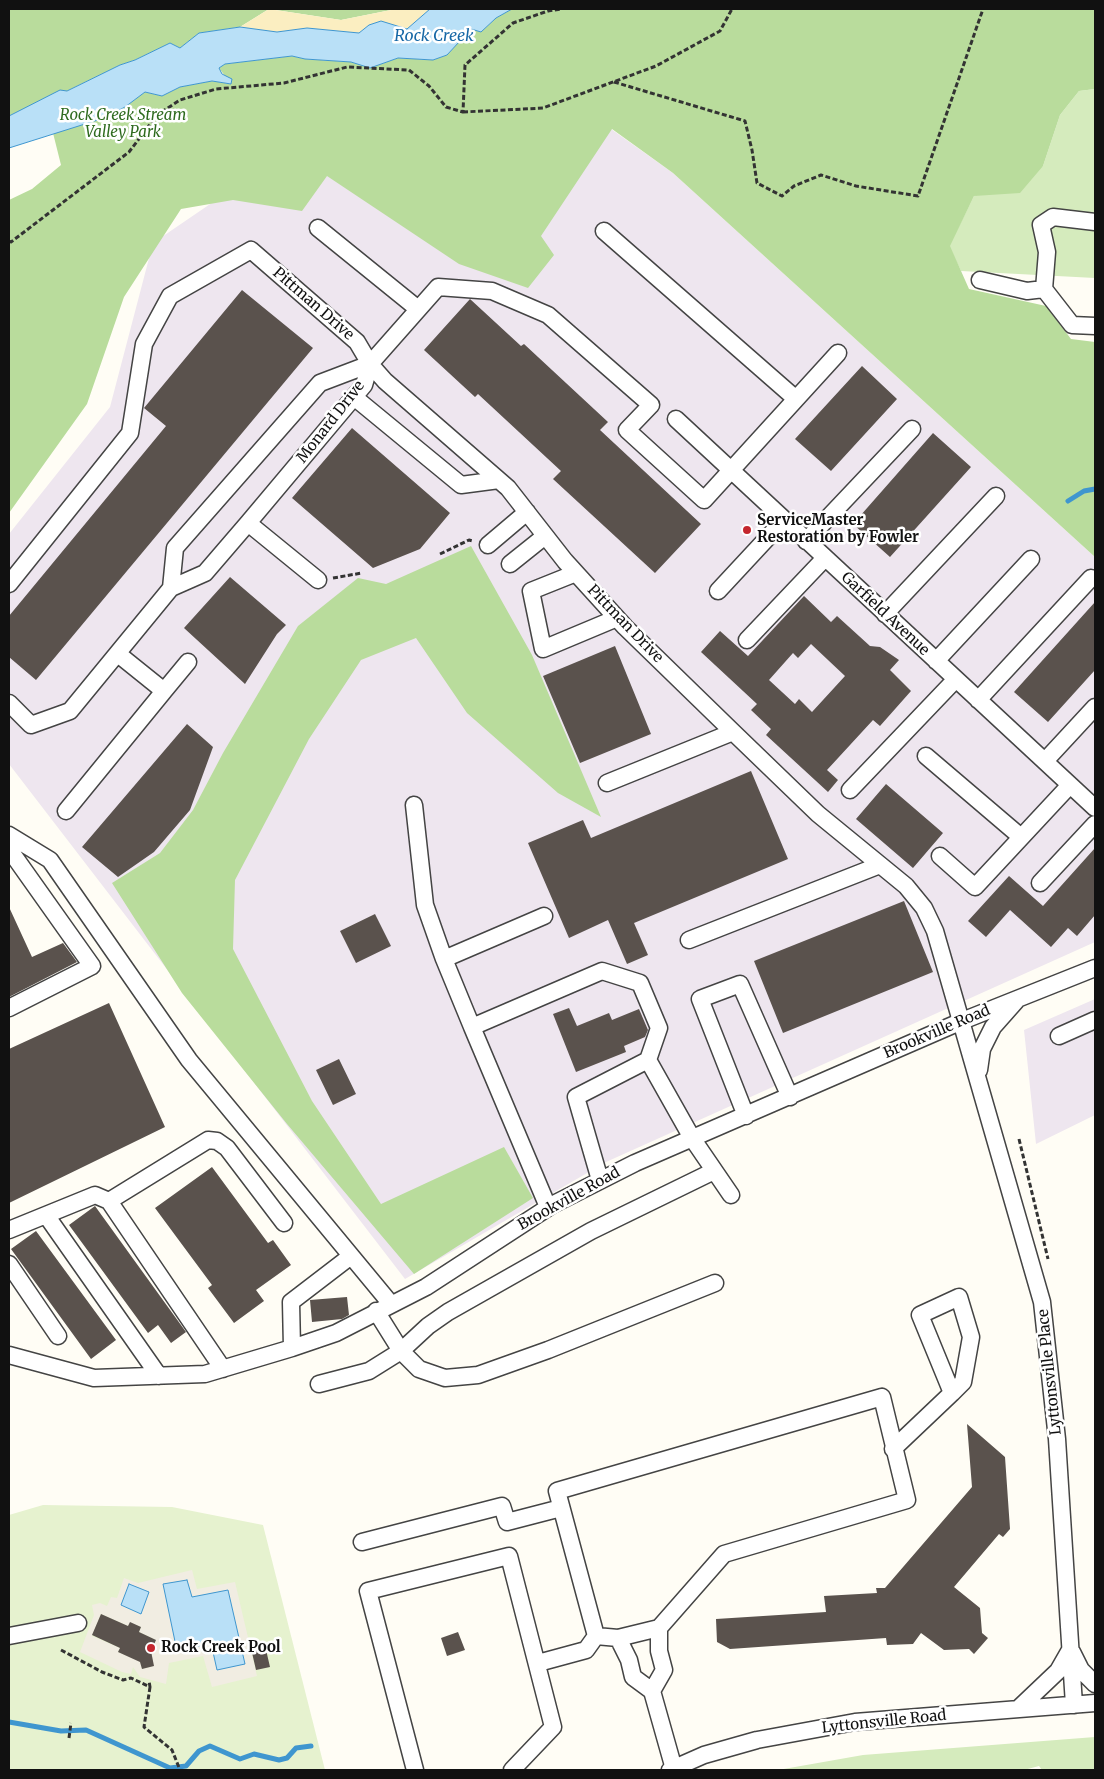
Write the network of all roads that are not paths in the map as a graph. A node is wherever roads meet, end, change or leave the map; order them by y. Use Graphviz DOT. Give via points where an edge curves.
graph roads {
  1 [pos="1095,222"];
  2 [pos="318,228"];
  3 [pos="604,230"];
  4 [pos="980,280"];
  5 [pos="1044,289"];
  6 [pos="418,309"];
  7 [pos="1095,326"];
  8 [pos="838,353"];
  9 [pos="370,364"];
  10 [pos="354,397"];
  11 [pos="796,399"];
  12 [pos="676,419"];
  13 [pos="912,429"];
  14 [pos="731,471"];
  15 [pos="499,480"];
  16 [pos="996,496"];
  17 [pos="527,512"];
  18 [pos="784,520"];
  19 [pos="248,523"];
  20 [pos="545,536"];
  21 [pos="806,541"];
  22 [pos="488,545"];
  23 [pos="825,558"];
  24 [pos="1031,559"];
  25 [pos="510,564"];
  26 [pos="576,573"];
  27 [pos="1091,578"];
  28 [pos="318,580"];
  29 [pos="9,584"];
  30 [pos="171,588"];
  31 [pos="718,590"];
  32 [pos="885,614"];
  33 [pos="617,618"];
  34 [pos="747,640"];
  35 [pos="118,654"];
  36 [pos="936,661"];
  37 [pos="188,662"];
  38 [pos="956,679"];
  39 [pos="164,691"];
  40 [pos="978,700"];
  41 [pos="9,703"];
  42 [pos="1095,707"];
  43 [pos="733,732"];
  44 [pos="926,756"];
  45 [pos="1045,761"];
  46 [pos="607,783"];
  47 [pos="1070,785"];
  48 [pos="850,790"];
  49 [pos="414,805"];
  50 [pos="1095,808"];
  51 [pos="66,812"];
  52 [pos="1095,824"];
  53 [pos="9,835"];
  54 [pos="1021,837"];
  55 [pos="9,849"];
  56 [pos="940,856"];
  57 [pos="880,865"];
  58 [pos="1040,883"];
  59 [pos="544,916"];
  60 [pos="689,940"];
  61 [pos="444,959"];
  62 [pos="1095,968"];
  63 [pos="1018,999"];
  64 [pos="9,1008"];
  65 [pos="962,1020"];
  66 [pos="1095,1020"];
  67 [pos="472,1027"];
  68 [pos="1059,1036"];
  69 [pos="648,1060"];
  70 [pos="978,1077"];
  71 [pos="790,1097"];
  72 [pos="746,1116"];
  73 [pos="692,1138"];
  74 [pos="714,1171"];
  75 [pos="600,1180"];
  76 [pos="731,1195"];
  77 [pos="109,1201"];
  78 [pos="548,1207"];
  79 [pos="46,1215"];
  80 [pos="284,1224"];
  81 [pos="9,1230"];
  82 [pos="351,1256"];
  83 [pos="9,1264"];
  84 [pos="715,1283"];
  85 [pos="384,1307"];
  86 [pos="58,1336"];
  87 [pos="292,1348"];
  88 [pos="401,1351"];
  89 [pos="9,1354"];
  90 [pos="223,1369"];
  91 [pos="159,1376"];
  92 [pos="319,1384"];
  93 [pos="952,1393"];
  94 [pos="893,1449"];
  95 [pos="562,1508"];
  96 [pos="362,1542"];
  97 [pos="78,1623"];
  98 [pos="659,1628"];
  99 [pos="9,1636"];
  100 [pos="596,1636"];
  101 [pos="618,1638"];
  102 [pos="1070,1650"];
  103 [pos="538,1663"];
  104 [pos="1095,1684"];
  105 [pos="652,1691"];
  106 [pos="1095,1703"];
  107 [pos="1074,1705"];
  108 [pos="1018,1709"];
  109 [pos="672,1769"];
  110 [pos="415,1770"];
  111 [pos="512,1770"];
  1 -- 5 [label="street" via="1053,217 1041,225 1047,252"];
  2 -- 6 [label="street"];
  3 -- 11 [label="street"];
  4 -- 5 [label="street" via="1027,291"];
  5 -- 7 [label="street" via="1072,324"];
  6 -- 9 [label="street"];
  6 -- 14 [label="street" via="438,287 492,292 548,315 651,405 627,430 704,500"];
  8 -- 11 [label="street"];
  9 -- 10 [label="street, Monard Drive" via="364,385"];
  9 -- 15 [label="street, Pittman Drive" via="385,381"];
  9 -- 29 [label="street, Pittman Drive" via="357,342 251,250 170,296 144,344 130,433"];
  9 -- 30 [label="street, Monard Drive" via="320,383 175,548"];
  10 -- 15 [label="street" via="461,485"];
  10 -- 19 [label="street, Monard Drive"];
  11 -- 14 [label="street"];
  12 -- 14 [label="street, Garfield Avenue"];
  13 -- 21 [label="street"];
  14 -- 18 [label="street, Garfield Avenue"];
  15 -- 17 [label="street, Pittman Drive"];
  16 -- 32 [label="street"];
  17 -- 20 [label="street, Pittman Drive"];
  17 -- 22 [label="street"];
  18 -- 21 [label="street, Garfield Avenue"];
  18 -- 31 [label="street"];
  19 -- 28 [label="street"];
  19 -- 30 [label="street, Monard Drive" via="205,573"];
  20 -- 25 [label="street"];
  20 -- 26 [label="street, Pittman Drive"];
  21 -- 23 [label="street, Garfield Avenue"];
  23 -- 32 [label="street, Garfield Avenue"];
  23 -- 34 [label="street"];
  24 -- 36 [label="street"];
  26 -- 33 [label="street, Pittman Drive"];
  26 -- 33 [label="street" via="531,591 543,649"];
  27 -- 40 [label="street"];
  30 -- 35 [label="street, Monard Drive"];
  32 -- 36 [label="street, Garfield Avenue"];
  33 -- 43 [label="street, Pittman Drive"];
  35 -- 39 [label="street"];
  35 -- 41 [label="street, Monard Drive" via="70,711 31,725"];
  36 -- 38 [label="street, Garfield Avenue"];
  37 -- 39 [label="street"];
  38 -- 40 [label="street, Garfield Avenue"];
  38 -- 48 [label="street"];
  39 -- 51 [label="street"];
  40 -- 45 [label="street, Garfield Avenue"];
  42 -- 45 [label="street"];
  43 -- 46 [label="street"];
  43 -- 57 [label="street, Pittman Drive" via="818,814"];
  44 -- 54 [label="street"];
  45 -- 47 [label="street, Garfield Avenue"];
  47 -- 50 [label="street, Garfield Avenue"];
  47 -- 54 [label="street"];
  49 -- 61 [label="street" via="425,905"];
  52 -- 58 [label="street"];
  53 -- 82 [label="street" via="50,860 189,1060"];
  54 -- 56 [label="street" via="975,887"];
  55 -- 64 [label="street" via="92,966"];
  57 -- 60 [label="street"];
  57 -- 65 [label="street, Pittman Drive" via="906,886 924,908 935,931"];
  59 -- 61 [label="street"];
  61 -- 67 [label="street"];
  62 -- 63 [label="street, Brookville Road"];
  63 -- 65 [label="street, Brookville Road"];
  63 -- 70 [label="street" via="993,1027 982,1049"];
  65 -- 70 [label="street, Lyttonsville Place"];
  65 -- 71 [label="street, Brookville Road"];
  66 -- 68 [label="street"];
  67 -- 69 [label="street" via="602,971 640,982 659,1028"];
  67 -- 78 [label="street"];
  69 -- 73 [label="street"];
  69 -- 75 [label="street" via="576,1097"];
  70 -- 102 [label="street, Lyttonsville Place" via="1046,1325 1057,1439"];
  71 -- 72 [label="street, Brookville Road"];
  71 -- 72 [label="street" via="740,984 700,999"];
  72 -- 73 [label="street, Brookville Road"];
  73 -- 74 [label="street"];
  73 -- 75 [label="street, Brookville Road"];
  74 -- 76 [label="street"];
  74 -- 88 [label="street" via="591,1231 448,1312"];
  75 -- 78 [label="street, Brookville Road"];
  77 -- 79 [label="street" via="95,1196"];
  77 -- 80 [label="street" via="208,1140 227,1148"];
  77 -- 90 [label="street"];
  78 -- 85 [label="street, Brookville Road" via="426,1287"];
  79 -- 81 [label="street"];
  79 -- 91 [label="street"];
  82 -- 85 [label="street"];
  82 -- 87 [label="street" via="291,1302"];
  83 -- 86 [label="street"];
  84 -- 88 [label="street" via="478,1375 445,1378 419,1369"];
  85 -- 87 [label="street, Brookville Road" via="336,1332"];
  85 -- 88 [label="street"];
  87 -- 90 [label="street, Brookville Road"];
  88 -- 92 [label="street" via="369,1371"];
  89 -- 91 [label="street, Brookville Road" via="94,1378"];
  90 -- 91 [label="street, Brookville Road" via="205,1374"];
  93 -- 93 [label="street" via="963,1382 971,1336 958,1296 920,1315"];
  93 -- 94 [label="street"];
  94 -- 95 [label="street" via="882,1397 557,1491"];
  94 -- 98 [label="street" via="907,1500 724,1554"];
  95 -- 96 [label="street" via="507,1522 502,1506"];
  95 -- 100 [label="street"];
  97 -- 99 [label="street"];
  98 -- 101 [label="street"];
  98 -- 105 [label="street" via="659,1651 664,1670"];
  100 -- 101 [label="street"];
  100 -- 103 [label="street" via="586,1650"];
  101 -- 105 [label="street" via="633,1677"];
  102 -- 104 [label="street" via="1081,1670"];
  102 -- 107 [label="street, Lyttonsville Place"];
  102 -- 108 [label="street" via="1047,1684"];
  103 -- 110 [label="street" via="509,1556 368,1590"];
  103 -- 111 [label="street" via="553,1727"];
  105 -- 109 [label="street"];
  106 -- 107 [label="street, Lyttonsville Road"];
  107 -- 108 [label="street, Lyttonsville Road"];
  108 -- 109 [label="street, Lyttonsville Road" via="855,1722 757,1740 704,1755"];
}
